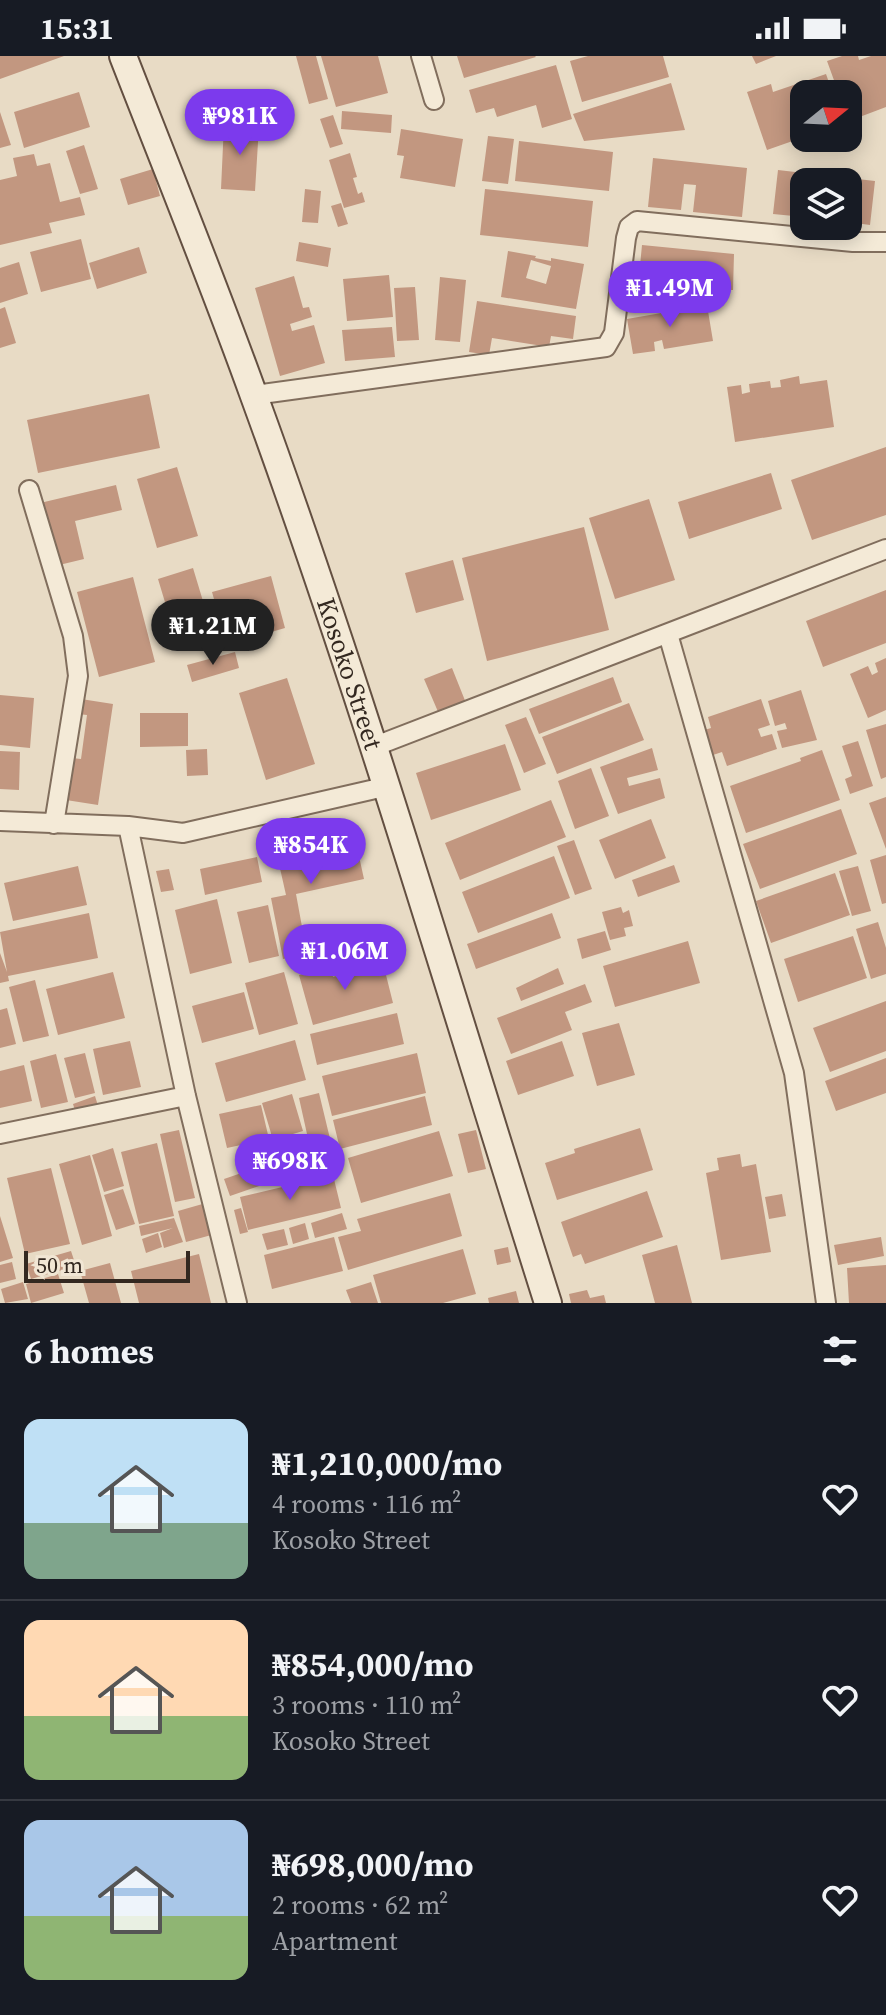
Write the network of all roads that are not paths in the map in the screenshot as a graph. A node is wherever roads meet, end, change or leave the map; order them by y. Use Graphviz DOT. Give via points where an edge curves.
graph roads {
  1 [pos="123,56"];
  2 [pos="421,56"];
  3 [pos="434,100"];
  4 [pos="886,242"];
  5 [pos="254,395"];
  6 [pos="29,490"];
  7 [pos="886,549"];
  8 [pos="668,634"];
  9 [pos="373,747"];
  10 [pos="384,787"];
  11 [pos="0,821"];
  12 [pos="54,824"];
  13 [pos="128,826"];
  14 [pos="186,1096"];
  15 [pos="0,1134"];
  16 [pos="237,1303"];
  17 [pos="548,1303"];
  18 [pos="826,1303"];
  1 -- 5 [label="street, Kosoko Street"];
  2 -- 3 [label="street"];
  4 -- 5 [label="street" via="637,221 626,238 614,333 606,347"];
  5 -- 9 [label="street, Kosoko Street"];
  6 -- 12 [label="street" via="73,636 78,676"];
  7 -- 8 [label="street"];
  8 -- 9 [label="street"];
  8 -- 18 [label="street" via="794,1073"];
  9 -- 10 [label="street, Kosoko Street"];
  10 -- 13 [label="street" via="183,833"];
  10 -- 17 [label="street, Kosoko Street"];
  11 -- 12 [label="street"];
  12 -- 13 [label="street"];
  13 -- 14 [label="street"];
  14 -- 15 [label="street"];
  14 -- 16 [label="street"];
}
